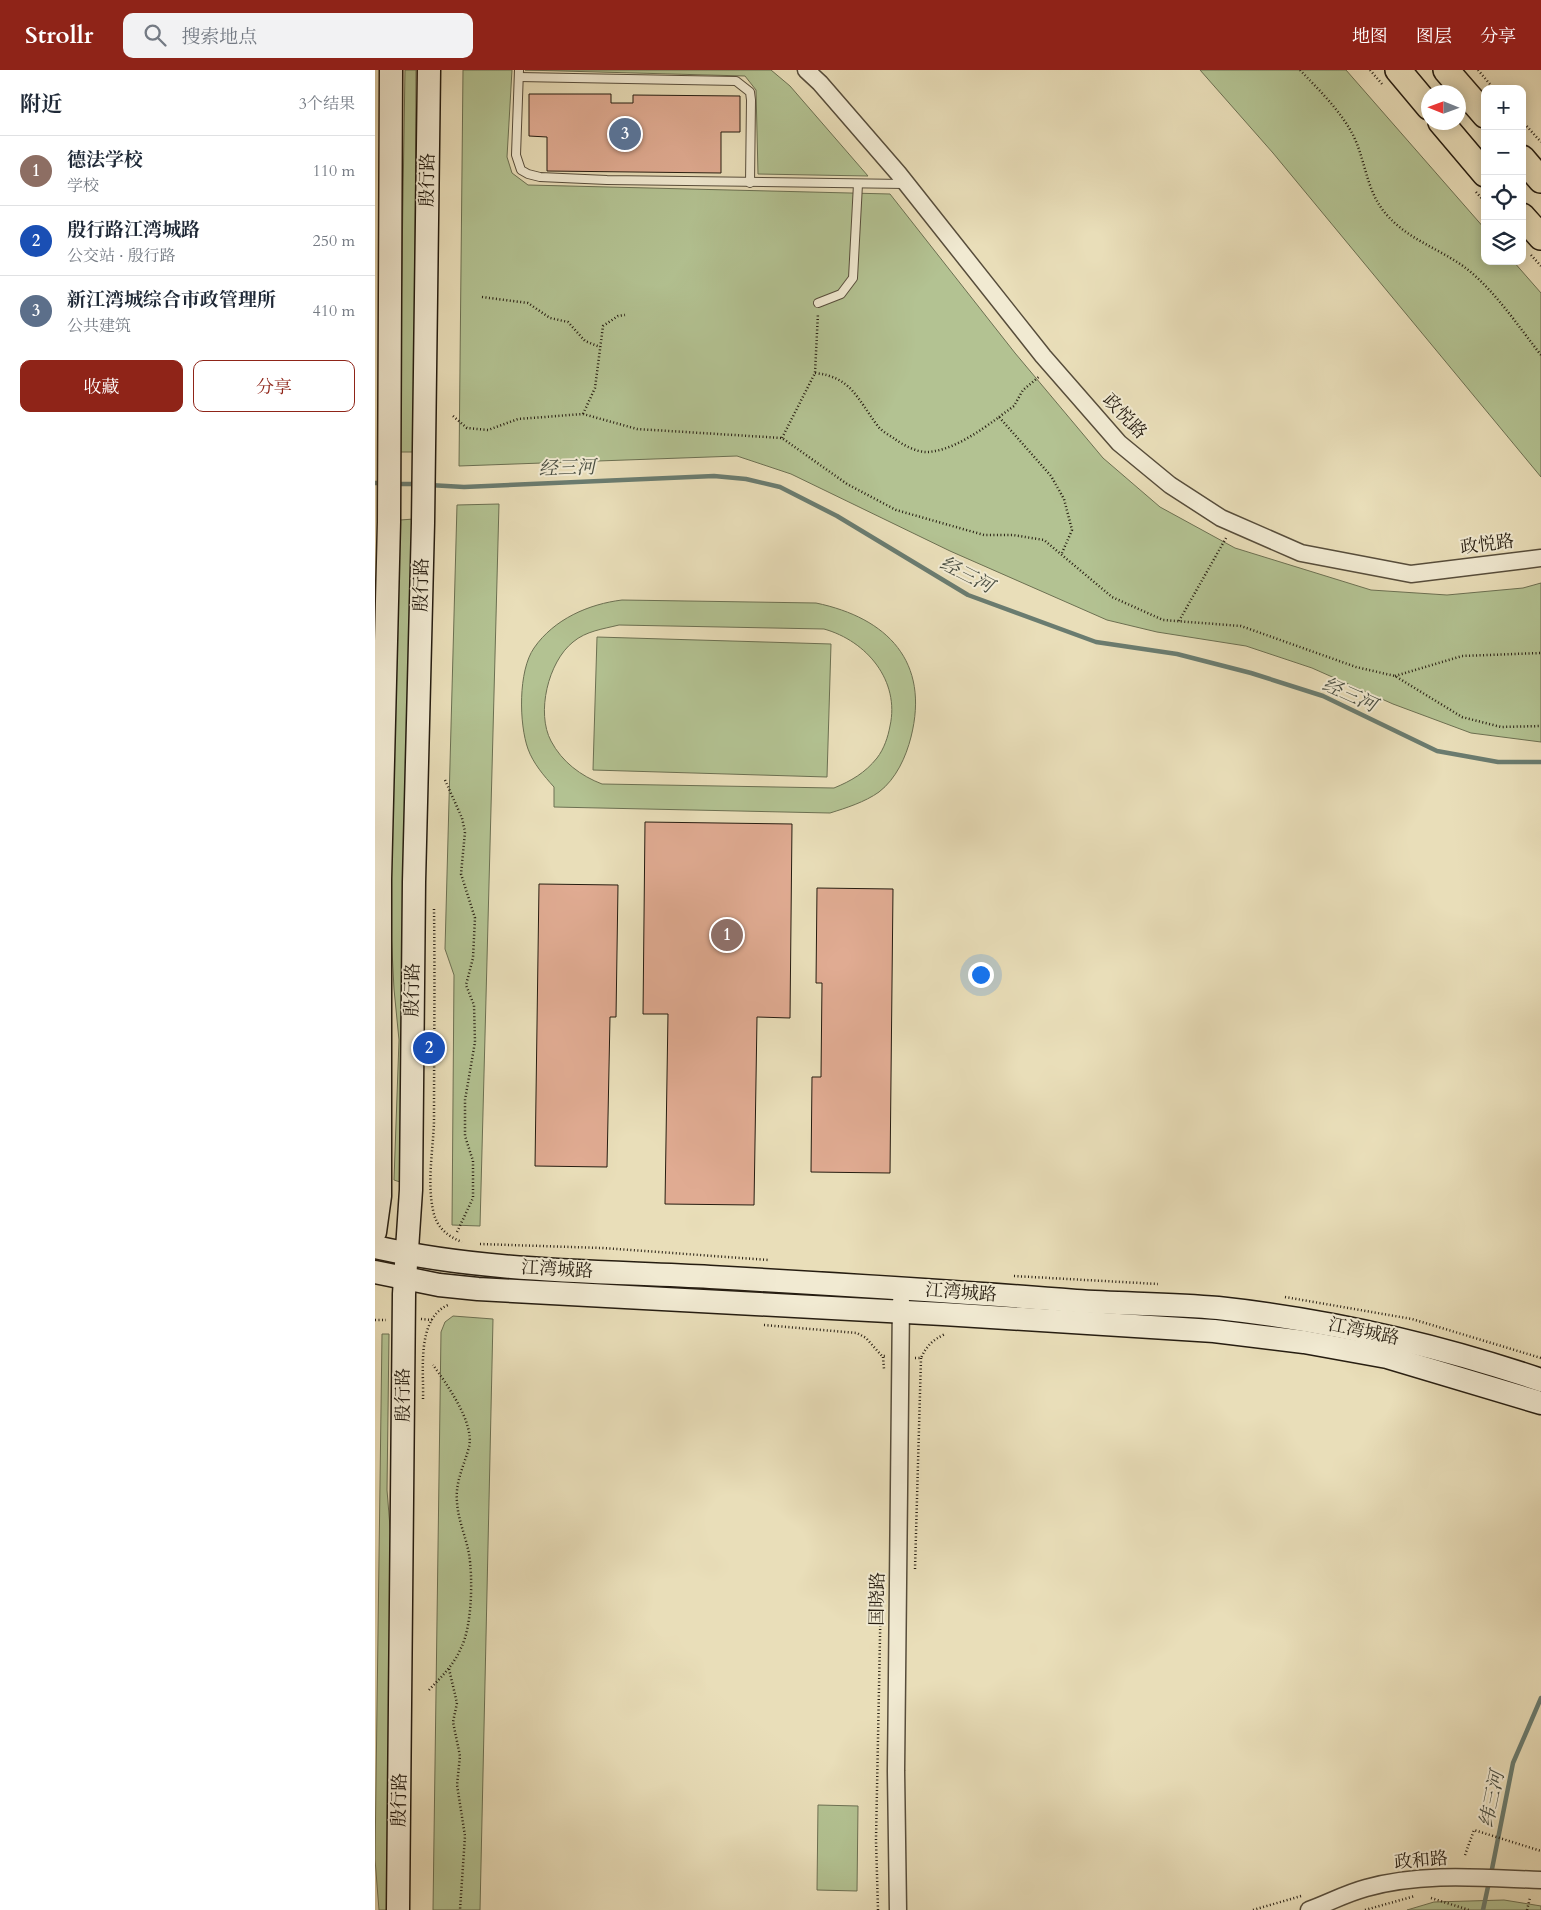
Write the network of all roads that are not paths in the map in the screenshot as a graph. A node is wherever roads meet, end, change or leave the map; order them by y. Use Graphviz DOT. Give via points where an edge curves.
graph roads {
  1 [pos="391,70"];
  2 [pos="429,70"];
  3 [pos="806,70"];
  4 [pos="1398,70"];
  5 [pos="1446,70"];
  6 [pos="519,74"];
  7 [pos="1421,97"];
  8 [pos="1481,110"];
  9 [pos="1448,130"];
  10 [pos="1526,163"];
  11 [pos="1481,169"];
  12 [pos="1541,180"];
  13 [pos="750,183"];
  14 [pos="858,184"];
  15 [pos="907,184"];
  16 [pos="1526,220"];
  17 [pos="1541,237"];
  18 [pos="818,303"];
  19 [pos="1541,558"];
  20 [pos="375,1232"];
  21 [pos="375,1247"];
  22 [pos="407,1254"];
  23 [pos="375,1272"];
  24 [pos="404,1279"];
  25 [pos="901,1288"];
  26 [pos="900,1312"];
  27 [pos="1541,1380"];
  28 [pos="1541,1403"];
  29 [pos="1534,1880"];
  30 [pos="398,1910"];
  31 [pos="898,1910"];
  32 [pos="1309,1910"];
  1 -- 20 [label="main road, 殷行路" via="390,451 380,879 380,1196"];
  2 -- 22 [label="main road, 殷行路" via="423,523 413,882 411,1190"];
  3 -- 15 [label="street, 政悦路"];
  4 -- 7 [label="main road"];
  5 -- 8 [label="main road"];
  6 -- 13 [label="lane" via="736,81 750,92"];
  6 -- 13 [label="lane" via="515,155 521,170 528,174 607,180"];
  9 -- 11 [label="main road"];
  10 -- 12 [label="main road"];
  13 -- 14 [label="lane"];
  14 -- 15 [label="lane"];
  14 -- 18 [label="lane" via="853,278 841,294"];
  15 -- 19 [label="street, 政悦路" via="1052,366 1119,443 1170,485 1234,523 1301,553 1411,574"];
  16 -- 17 [label="main road"];
  21 -- 22 [label="main road, 江湾城路"];
  22 -- 24 [label="main road, 殷行路"];
  22 -- 25 [label="main road, 江湾城路" via="472,1265"];
  23 -- 24 [label="main road, 江湾城路"];
  24 -- 26 [label="main road, 江湾城路" via="478,1290"];
  24 -- 30 [label="main road, 殷行路"];
  25 -- 26 [label="street, 国晓路"];
  25 -- 27 [label="main road, 江湾城路" via="1216,1308 1306,1319 1391,1336 1475,1358"];
  26 -- 28 [label="main road, 江湾城路" via="1214,1331 1304,1342 1387,1357"];
  26 -- 31 [label="street, 国晓路"];
  29 -- 32 [label="street, 政和路" via="1431,1878 1365,1888"];
}
